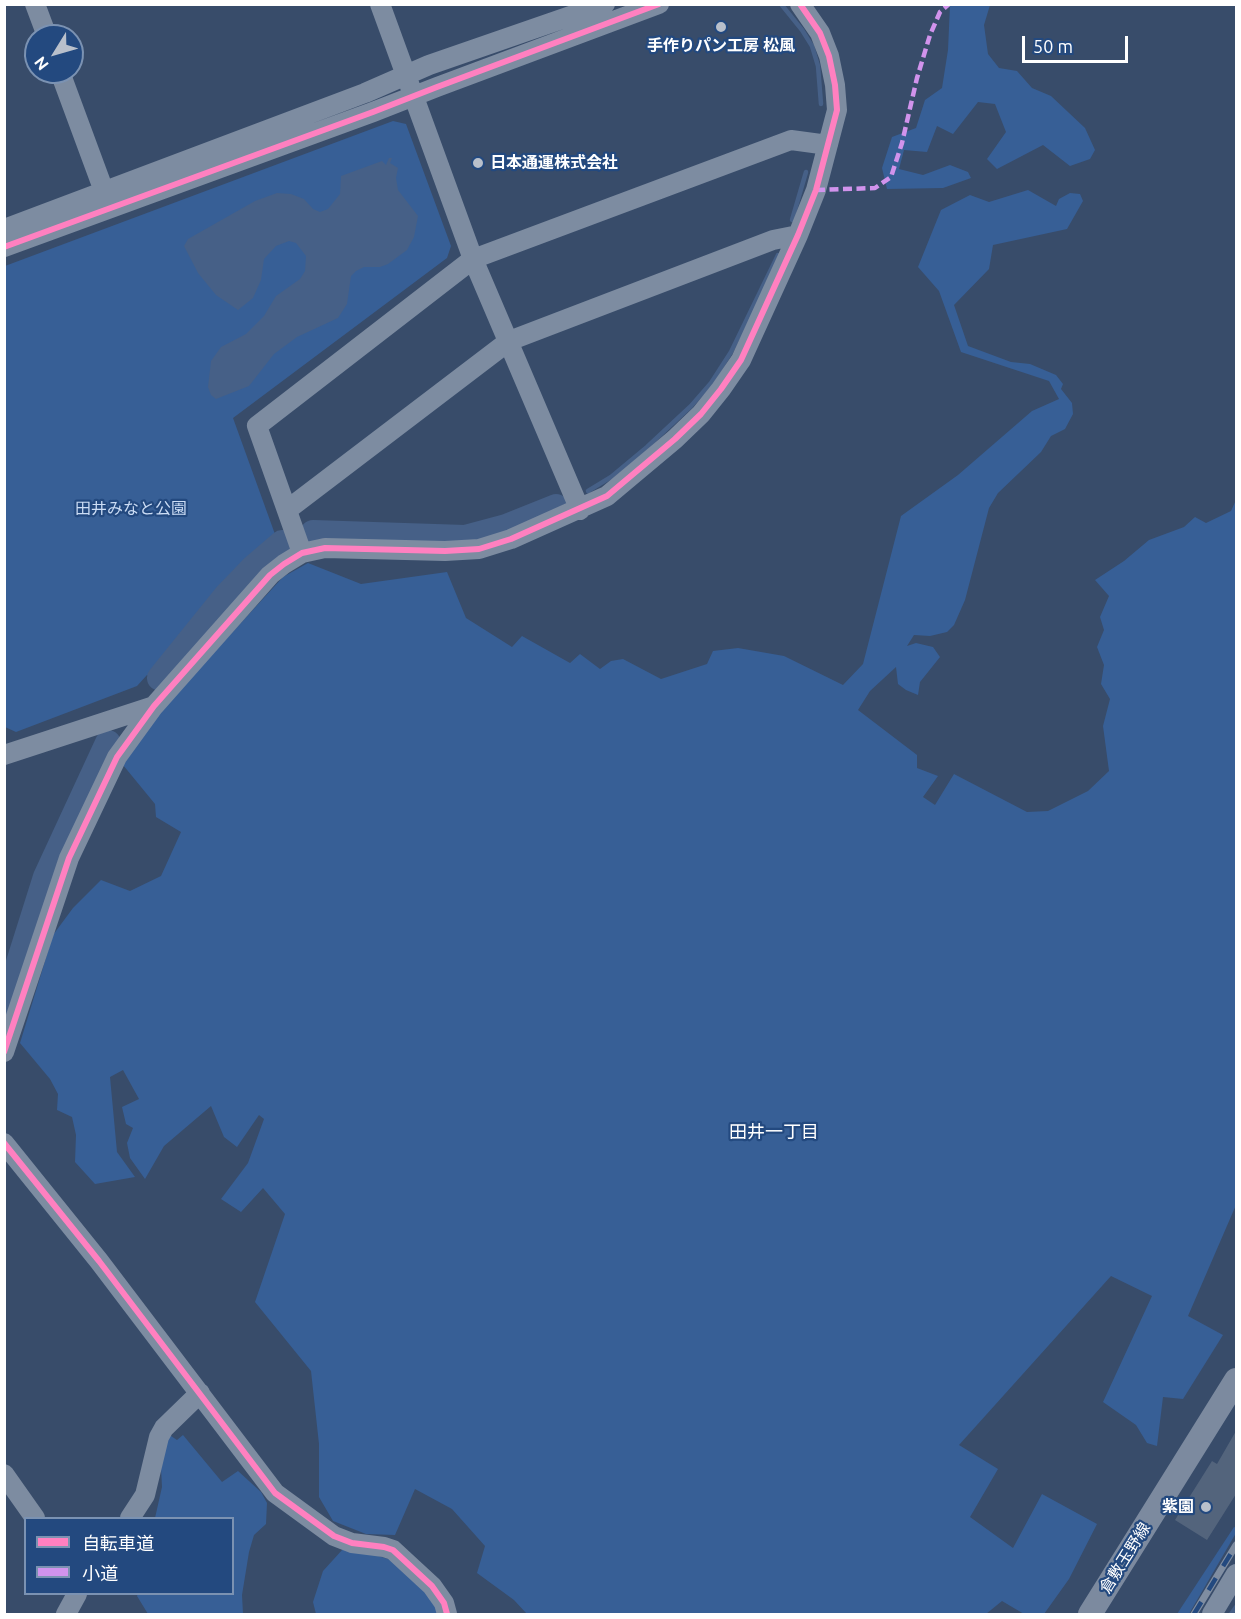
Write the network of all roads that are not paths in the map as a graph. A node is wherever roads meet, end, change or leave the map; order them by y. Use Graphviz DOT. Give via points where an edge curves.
graph roads {
  1 [pos="35,4"];
  2 [pos="380,4"];
  3 [pos="605,4"];
  4 [pos="659,4"];
  5 [pos="800,4"];
  6 [pos="42,24"];
  7 [pos="405,75"];
  8 [pos="64,84"];
  9 [pos="413,96"];
  10 [pos="828,145"];
  11 [pos="107,199"];
  12 [pos="4,229"];
  13 [pos="798,236"];
  14 [pos="4,247"];
  15 [pos="473,259"];
  16 [pos="509,341"];
  17 [pos="287,510"];
  18 [pos="580,510"];
  19 [pos="302,554"];
  20 [pos="154,706"];
  21 [pos="4,755"];
  22 [pos="4,1052"];
  23 [pos="4,1143"];
  24 [pos="1236,1380"];
  25 [pos="200,1393"];
  26 [pos="4,1474"];
  27 [pos="34,1517"];
  28 [pos="131,1517"];
  29 [pos="1236,1574"];
  30 [pos="75,1595"];
  31 [pos="66,1614"];
  32 [pos="447,1614"];
  33 [pos="1090,1614"];
  34 [pos="1212,1614"];
  1 -- 6 [label="street"];
  2 -- 7 [label="street"];
  3 -- 7 [label="street"];
  4 -- 9 [label="street"];
  5 -- 10 [label="street" via="820,33 835,85 837,110"];
  7 -- 9 [label="street"];
  7 -- 11 [label="street"];
  8 -- 11 [label="street"];
  9 -- 11 [label="street"];
  9 -- 15 [label="street"];
  10 -- 13 [label="street"];
  10 -- 15 [label="street" via="791,140"];
  11 -- 12 [label="street"];
  11 -- 14 [label="street"];
  13 -- 16 [label="street" via="773,240"];
  13 -- 18 [label="street" via="741,360 721,389 701,414 642,469 607,496"];
  15 -- 16 [label="street"];
  15 -- 17 [label="street" via="257,426"];
  16 -- 17 [label="street"];
  16 -- 18 [label="street"];
  17 -- 19 [label="street"];
  18 -- 19 [label="street" via="479,549 325,548"];
  19 -- 20 [label="street" via="270,575"];
  20 -- 21 [label="street"];
  20 -- 22 [label="street" via="117,757 69,858"];
  23 -- 25 [label="street"];
  24 -- 33 [label="main road, 倉敷玉野線"];
  25 -- 28 [label="street" via="164,1428 145,1495"];
  25 -- 32 [label="street" via="281,1499 343,1541 393,1550 432,1586"];
  26 -- 27 [label="street"];
  29 -- 34 [label="street"];
  30 -- 31 [label="street"];
}
